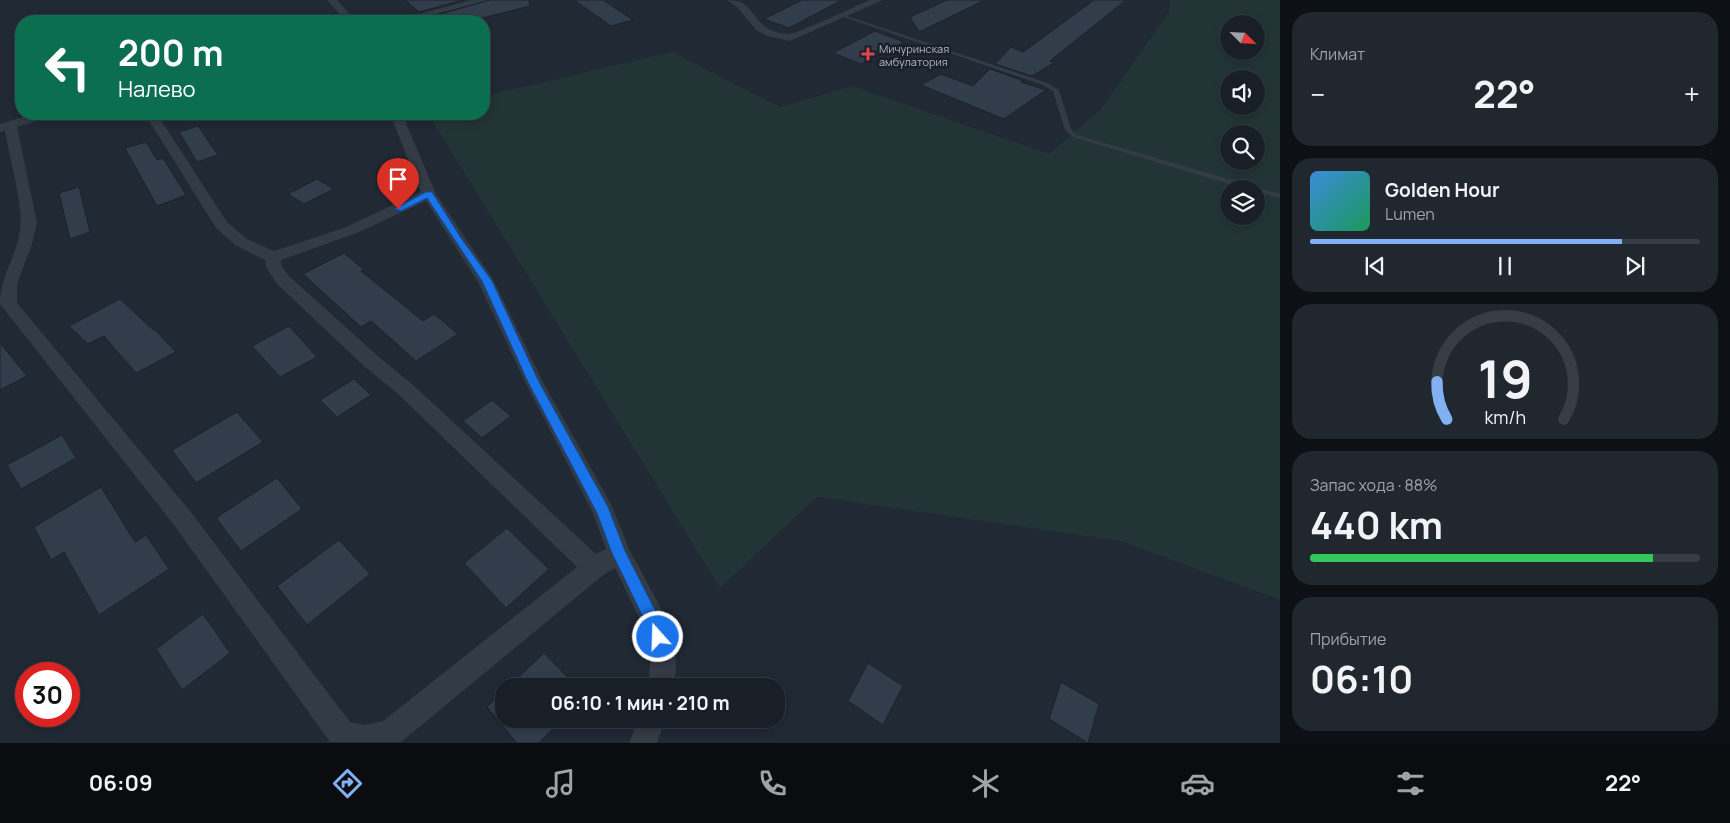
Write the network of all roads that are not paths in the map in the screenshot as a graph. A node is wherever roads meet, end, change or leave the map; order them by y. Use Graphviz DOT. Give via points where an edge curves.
graph roads {
  1 [pos="332,0"];
  2 [pos="483,0"];
  3 [pos="732,0"];
  4 [pos="878,0"];
  5 [pos="345,15"];
  6 [pos="422,15"];
  7 [pos="843,15"];
  8 [pos="26,120"];
  9 [pos="154,120"];
  10 [pos="398,120"];
  11 [pos="5,126"];
  12 [pos="1225,180"];
  13 [pos="1265,192"];
  14 [pos="429,194"];
  15 [pos="1280,196"];
  16 [pos="273,258"];
  17 [pos="619,553"];
  18 [pos="594,568"];
  19 [pos="662,678"];
  20 [pos="649,728"];
  21 [pos="643,743"];
  1 -- 5 [label="street"];
  2 -- 6 [label="street"];
  3 -- 7 [label="street" via="742,6 760,28 783,38 797,37"];
  4 -- 7 [label="street"];
  7 -- 12 [label="lane" via="1045,84 1056,90 1068,130 1075,136"];
  8 -- 11 [label="street"];
  9 -- 16 [label="street" via="221,225 242,242"];
  10 -- 14 [label="street"];
  11 -- 18 [label="street" via="29,224 29,236 8,284 9,304 182,518 340,732 367,741 391,732"];
  13 -- 15 [label="lane"];
  14 -- 16 [label="street" via="368,223"];
  14 -- 17 [label="street" via="486,281 534,382 603,512"];
  16 -- 18 [label="street" via="274,267 283,280 405,389"];
  17 -- 18 [label="street"];
  17 -- 19 [label="street" via="654,622 662,653"];
  20 -- 21 [label="street"];
}
